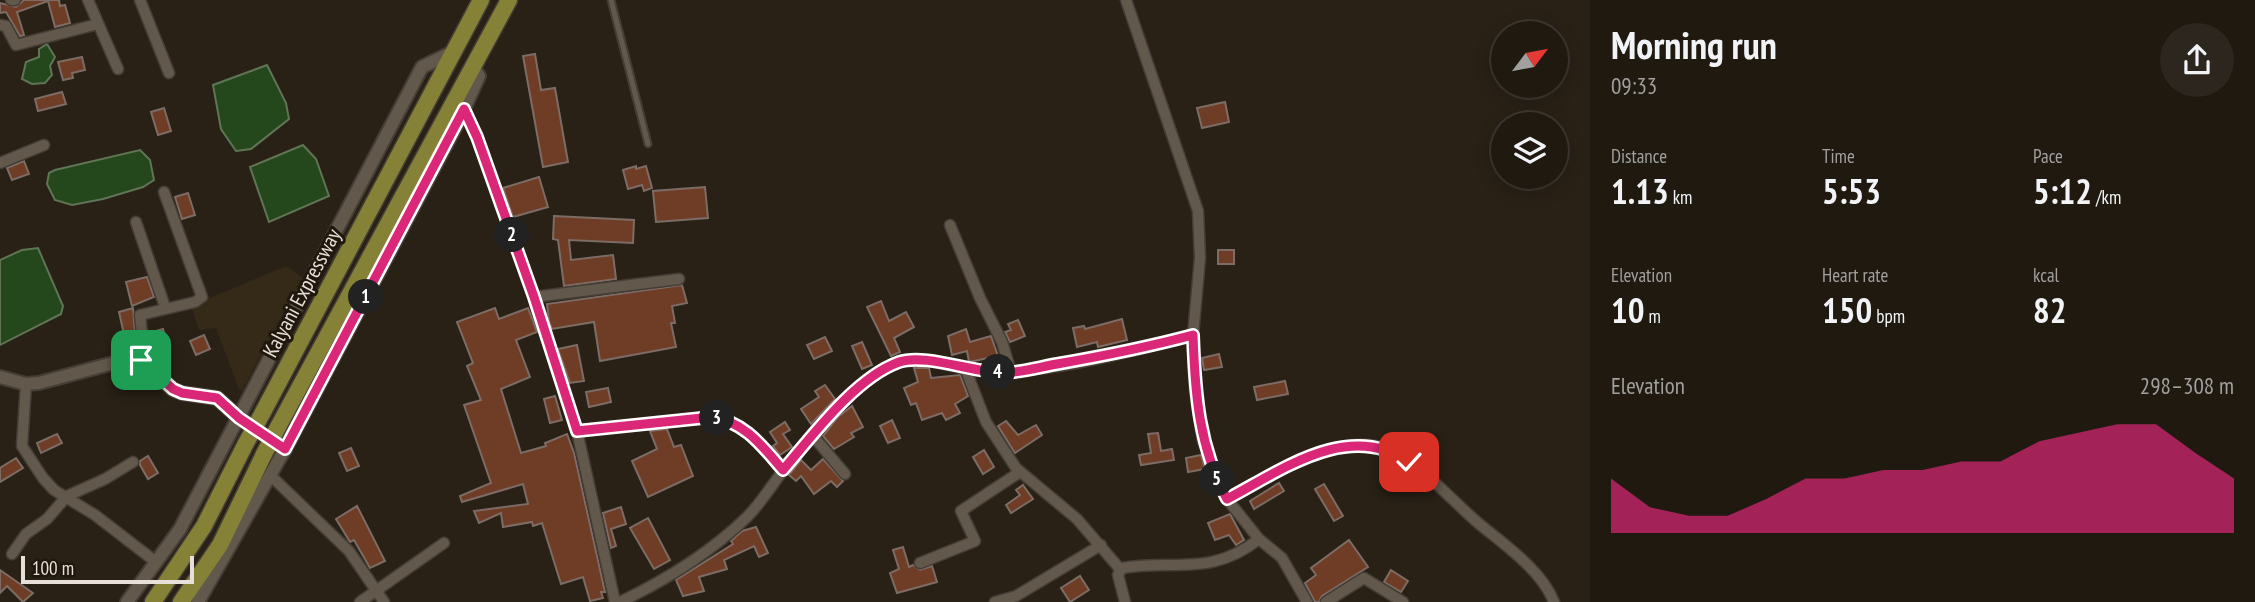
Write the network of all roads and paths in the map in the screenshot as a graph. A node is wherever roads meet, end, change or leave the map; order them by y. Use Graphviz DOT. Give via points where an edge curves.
graph roads {
  1 [pos="88,0"];
  2 [pos="140,0"];
  3 [pos="481,0"];
  4 [pos="509,0"];
  5 [pos="611,0"];
  6 [pos="1126,0"];
  7 [pos="98,24"];
  8 [pos="0,25"];
  9 [pos="453,52"];
  10 [pos="473,66"];
  11 [pos="118,69"];
  12 [pos="169,73"];
  13 [pos="464,109"];
  14 [pos="648,144"];
  15 [pos="44,145"];
  16 [pos="0,163"];
  17 [pos="164,192"];
  18 [pos="136,222"];
  19 [pos="950,225"];
  20 [pos="679,279"];
  21 [pos="534,297"];
  22 [pos="165,307"];
  23 [pos="1193,335"];
  24 [pos="145,362"];
  25 [pos="965,368"];
  26 [pos="1011,372"];
  27 [pos="1,378"];
  28 [pos="26,384"];
  29 [pos="239,418"];
  30 [pos="577,431"];
  31 [pos="813,436"];
  32 [pos="285,449"];
  33 [pos="133,462"];
  34 [pos="783,470"];
  35 [pos="1020,472"];
  36 [pos="845,474"];
  37 [pos="271,476"];
  38 [pos="67,496"];
  39 [pos="1227,499"];
  40 [pos="1259,540"];
  41 [pos="444,542"];
  42 [pos="1101,545"];
  43 [pos="12,554"];
  44 [pos="156,562"];
  45 [pos="920,563"];
  46 [pos="1119,569"];
  47 [pos="376,590"];
  48 [pos="127,602"];
  49 [pos="153,602"];
  50 [pos="181,602"];
  51 [pos="198,602"];
  52 [pos="360,602"];
  53 [pos="384,602"];
  54 [pos="617,602"];
  55 [pos="995,602"];
  56 [pos="1125,602"];
  57 [pos="1307,602"];
  58 [pos="1326,602"];
  59 [pos="1404,602"];
  60 [pos="1554,602"];
  1 -- 7 [label="street"];
  2 -- 12 [label="street"];
  3 -- 9 [label="highway, Kalyani Expressway"];
  4 -- 10 [label="highway, Kalyani Expressway"];
  5 -- 14 [label="lane"];
  6 -- 23 [label="street" via="1196,201 1201,251"];
  7 -- 8 [label="street" via="16,45 6,26"];
  7 -- 11 [label="street"];
  9 -- 29 [label="street" via="422,67"];
  9 -- 49 [label="highway, Kalyani Expressway, bridge" via="204,526"];
  10 -- 13 [label="street" via="479,76"];
  10 -- 50 [label="highway, Kalyani Expressway, bridge" via="219,545"];
  13 -- 21 [label="street"];
  13 -- 32 [label="street"];
  15 -- 16 [label="street"];
  17 -- 22 [label="street" via="202,297"];
  18 -- 22 [label="street"];
  19 -- 26 [label="street"];
  20 -- 21 [label="street"];
  21 -- 30 [label="street"];
  22 -- 24 [label="street" via="139,317"];
  23 -- 26 [label="street" via="1127,352"];
  23 -- 39 [label="street" via="1198,419"];
  24 -- 28 [label="street" via="121,361"];
  24 -- 29 [label="street" via="173,389 217,398"];
  25 -- 26 [label="street"];
  25 -- 31 [label="street" via="912,359 890,366 863,385"];
  25 -- 35 [label="street" via="986,422"];
  27 -- 28 [label="street"];
  28 -- 38 [label="street" via="22,446 43,478"];
  29 -- 32 [label="street"];
  29 -- 44 [label="street" via="180,529"];
  30 -- 34 [label="street" via="727,419 746,429"];
  30 -- 54 [label="street"];
  31 -- 34 [label="street"];
  31 -- 36 [label="street"];
  32 -- 37 [label="street"];
  33 -- 38 [label="street"];
  34 -- 54 [label="street" via="756,507 723,538 691,562"];
  35 -- 42 [label="street" via="1065,507"];
  35 -- 45 [label="street" via="961,511 975,541"];
  37 -- 47 [label="street" via="349,551"];
  37 -- 51 [label="street"];
  38 -- 43 [label="street" via="47,519 29,530"];
  38 -- 44 [label="street"];
  39 -- 40 [label="street"];
  39 -- 60 [label="street" via="1318,453 1378,445 1409,462 1503,544 1546,587"];
  40 -- 46 [label="street" via="1212,564"];
  40 -- 57 [label="street" via="1282,558"];
  41 -- 47 [label="street"];
  42 -- 46 [label="street"];
  42 -- 55 [label="street" via="1016,596"];
  44 -- 48 [label="street"];
  46 -- 56 [label="street"];
  47 -- 52 [label="street"];
  47 -- 53 [label="street"];
  58 -- 59 [label="street" via="1364,578"];
}
